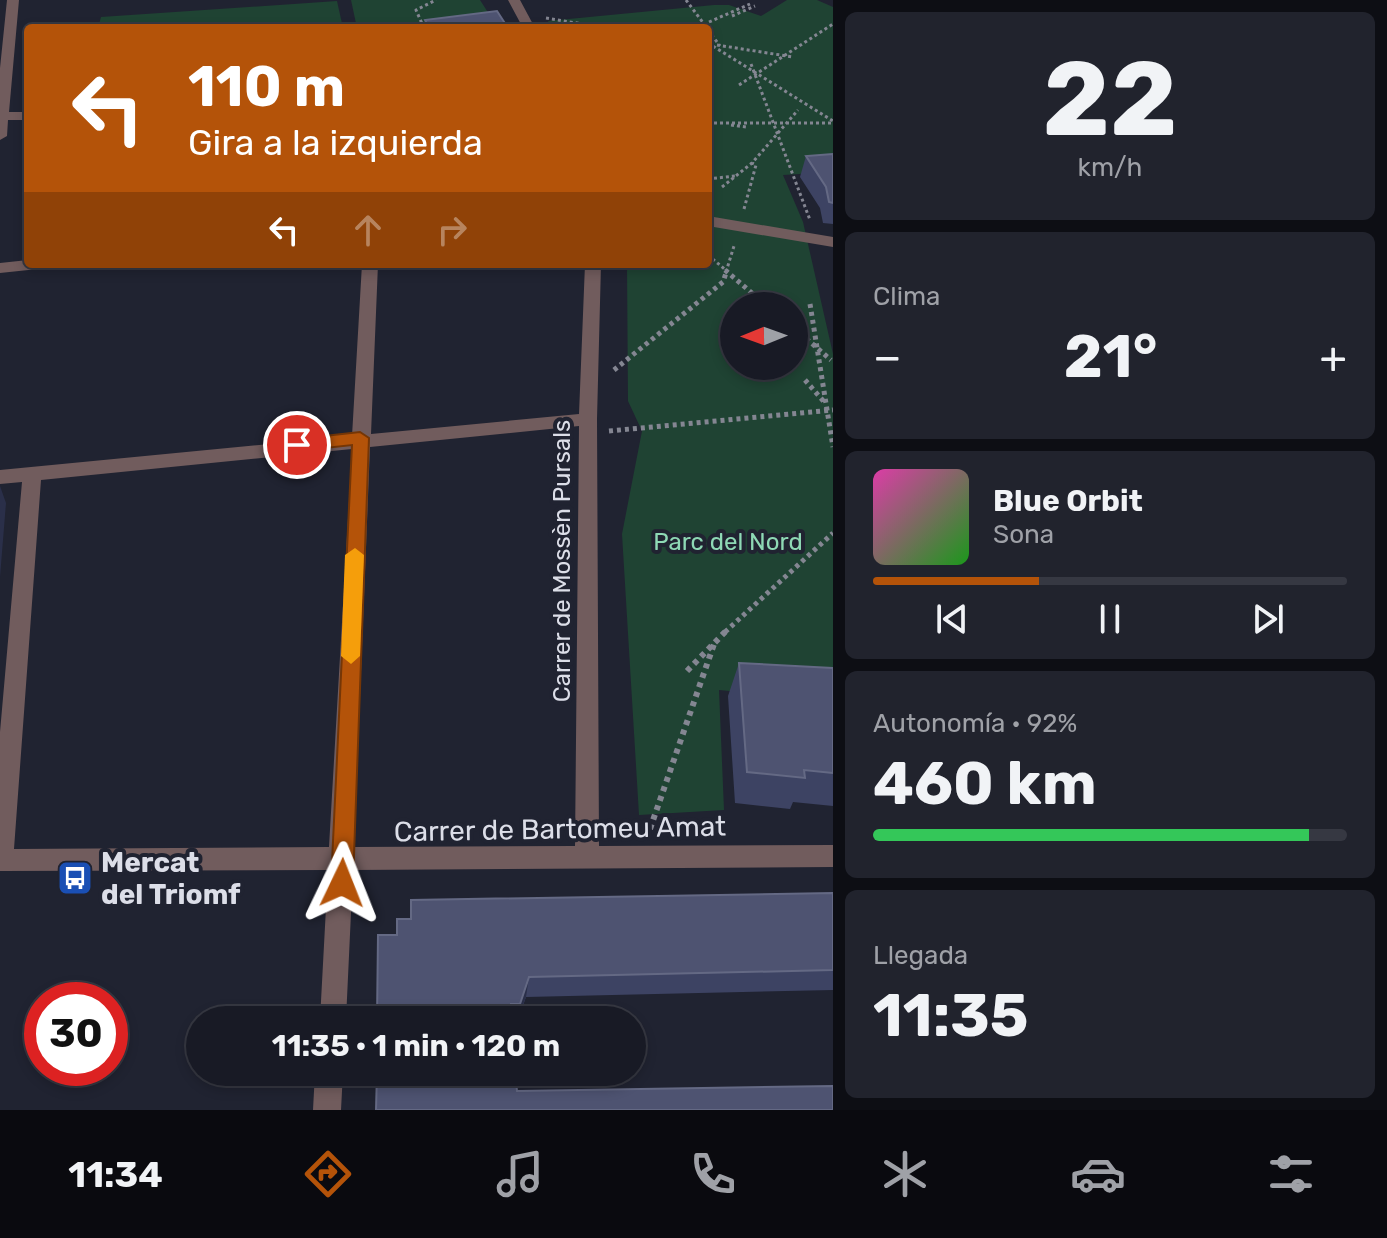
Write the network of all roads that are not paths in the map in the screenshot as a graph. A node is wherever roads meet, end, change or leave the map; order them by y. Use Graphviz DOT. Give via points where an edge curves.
graph roads {
  1 [pos="13,0"];
  2 [pos="514,0"];
  3 [pos="533,22"];
  4 [pos="5,28"];
  5 [pos="1,116"];
  6 [pos="24,116"];
  7 [pos="0,136"];
  8 [pos="712,222"];
  9 [pos="833,242"];
  10 [pos="24,265"];
  11 [pos="0,268"];
  12 [pos="370,268"];
  13 [pos="593,268"];
  14 [pos="588,419"];
  15 [pos="360,438"];
  16 [pos="32,474"];
  17 [pos="0,477"];
  18 [pos="833,856"];
  19 [pos="587,859"];
  20 [pos="0,860"];
  21 [pos="343,860"];
  22 [pos="334,1006"];
  23 [pos="328,1086"];
  24 [pos="327,1110"];
  1 -- 4 [label="street"];
  2 -- 3 [label="street"];
  4 -- 5 [label="street"];
  5 -- 6 [label="street"];
  5 -- 7 [label="street"];
  8 -- 9 [label="street"];
  10 -- 11 [label="street"];
  12 -- 15 [label="street"];
  13 -- 14 [label="street, Carrer de Mossèn Pursals"];
  14 -- 15 [label="street"];
  14 -- 19 [label="street, Carrer de Mossèn Pursals"];
  15 -- 16 [label="street"];
  15 -- 21 [label="street"];
  16 -- 17 [label="street"];
  16 -- 20 [label="street"];
  18 -- 19 [label="street, Carrer de Bartomeu Amat"];
  19 -- 21 [label="street, Carrer de Bartomeu Amat"];
  20 -- 21 [label="street, Carrer de Bartomeu Amat"];
  21 -- 22 [label="street"];
  23 -- 24 [label="street"];
}
